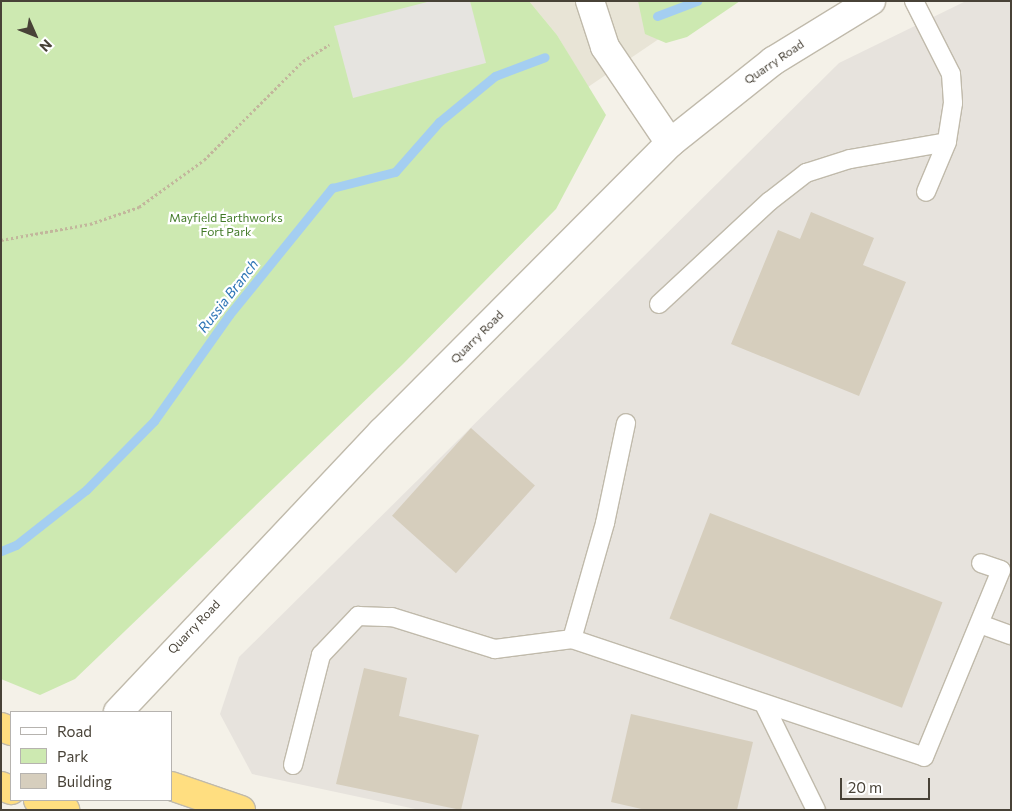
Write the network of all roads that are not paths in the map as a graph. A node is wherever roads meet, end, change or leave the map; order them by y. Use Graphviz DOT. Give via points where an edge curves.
graph roads {
  1 [pos="590,1"];
  2 [pos="871,1"];
  3 [pos="914,1"];
  4 [pos="947,142"];
  5 [pos="670,143"];
  6 [pos="926,192"];
  7 [pos="659,304"];
  8 [pos="626,423"];
  9 [pos="981,562"];
  10 [pos="980,624"];
  11 [pos="1011,635"];
  12 [pos="572,639"];
  13 [pos="764,704"];
  14 [pos="119,711"];
  15 [pos="293,765"];
  16 [pos="172,786"];
  17 [pos="241,810"];
  18 [pos="816,810"];
  1 -- 5 [label="street" via="605,47"];
  2 -- 5 [label="street, Quarry Road" via="773,61"];
  3 -- 4 [label="lane" via="951,74 953,103"];
  4 -- 6 [label="lane"];
  4 -- 7 [label="lane" via="850,159 806,174 770,201"];
  5 -- 14 [label="street, Quarry Road" via="382,432"];
  8 -- 12 [label="lane" via="605,524"];
  9 -- 10 [label="lane" via="1000,570"];
  10 -- 11 [label="lane"];
  10 -- 13 [label="lane" via="924,757"];
  12 -- 13 [label="lane"];
  12 -- 15 [label="lane" via="495,649 392,617 358,616 339,631 321,655"];
  13 -- 18 [label="lane"];
  16 -- 17 [label="highway"];
}
